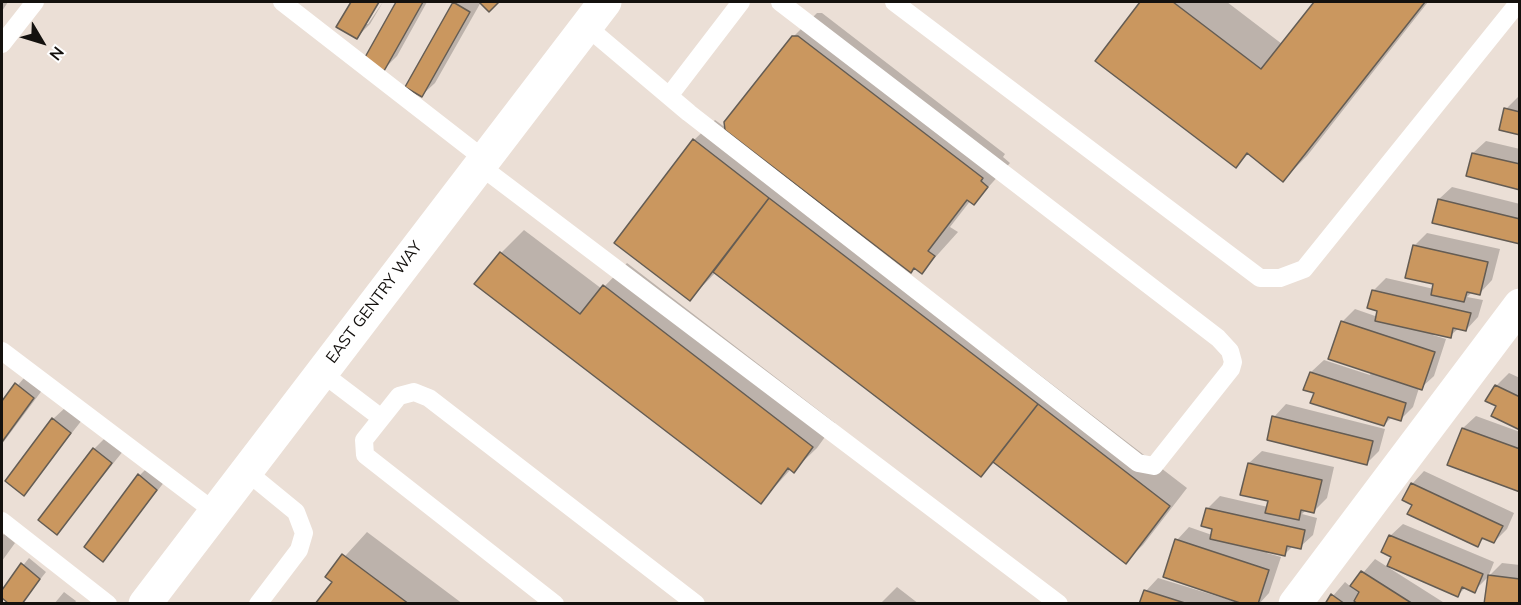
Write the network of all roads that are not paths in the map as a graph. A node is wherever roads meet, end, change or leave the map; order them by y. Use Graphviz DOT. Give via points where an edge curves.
graph roads {
  1 [pos="34,2"];
  2 [pos="282,2"];
  3 [pos="741,2"];
  4 [pos="780,2"];
  5 [pos="894,2"];
  6 [pos="1514,8"];
  7 [pos="596,14"];
  8 [pos="2,44"];
  9 [pos="669,96"];
  10 [pos="482,162"];
  11 [pos="1520,305"];
  12 [pos="2,351"];
  13 [pos="321,373"];
  14 [pos="380,417"];
  15 [pos="246,471"];
  16 [pos="215,512"];
  17 [pos="2,521"];
  18 [pos="108,603"];
  19 [pos="145,603"];
  20 [pos="258,603"];
  21 [pos="555,603"];
  22 [pos="696,603"];
  23 [pos="1059,603"];
  24 [pos="1295,603"];
  1 -- 8 [label="lane"];
  2 -- 10 [label="lane"];
  3 -- 9 [label="lane"];
  4 -- 9 [label="lane" via="1230,351 1231,369 1154,466 1138,463"];
  5 -- 6 [label="lane" via="1260,278 1280,278 1304,269"];
  7 -- 9 [label="lane"];
  7 -- 10 [label="street, EAST GENTRY WAY"];
  10 -- 13 [label="street, EAST GENTRY WAY"];
  10 -- 23 [label="lane"];
  11 -- 24 [label="street"];
  12 -- 16 [label="lane"];
  13 -- 14 [label="lane"];
  13 -- 15 [label="street, EAST GENTRY WAY"];
  14 -- 21 [label="lane" via="363,440 364,455"];
  14 -- 22 [label="lane" via="399,396 414,392 429,398"];
  15 -- 16 [label="street, EAST GENTRY WAY"];
  15 -- 20 [label="lane" via="296,512 304,532 299,550"];
  16 -- 19 [label="street, EAST GENTRY WAY"];
  17 -- 18 [label="lane"];
}
